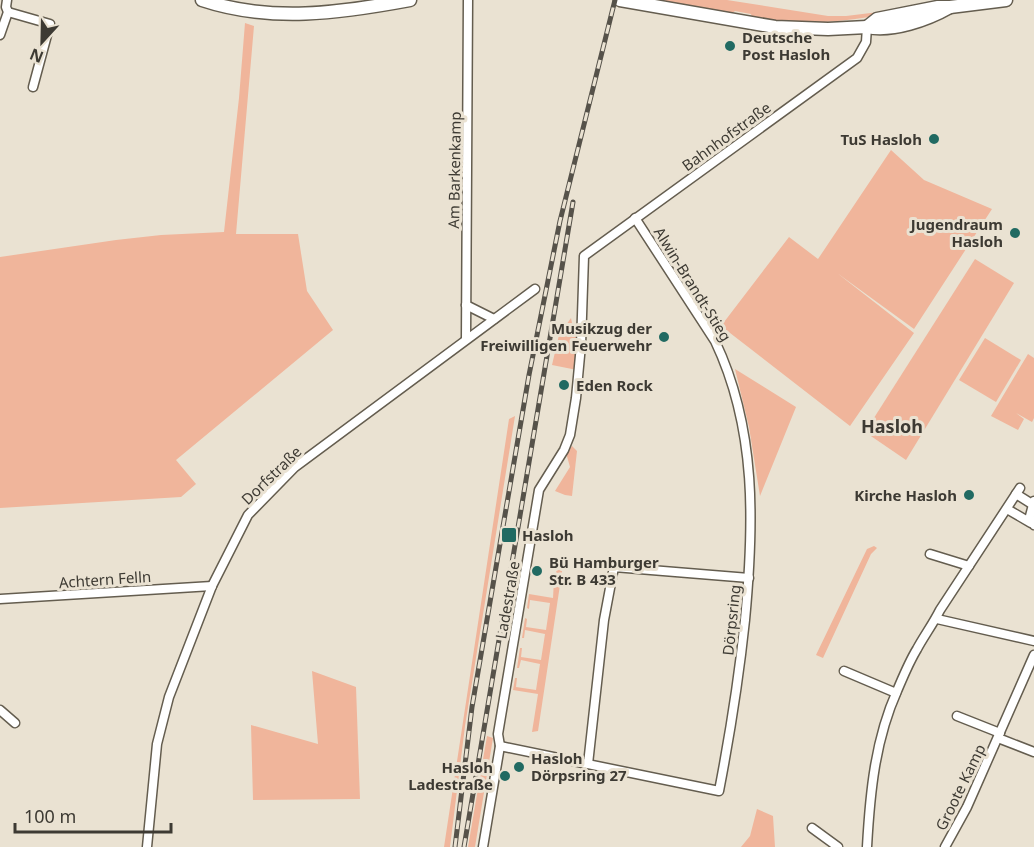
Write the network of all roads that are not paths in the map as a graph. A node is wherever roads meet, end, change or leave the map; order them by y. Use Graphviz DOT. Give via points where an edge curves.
graph roads {
  1 [pos="7,0"];
  2 [pos="202,0"];
  3 [pos="410,0"];
  4 [pos="468,0"];
  5 [pos="620,0"];
  6 [pos="1006,0"];
  7 [pos="987,1"];
  8 [pos="8,12"];
  9 [pos="867,27"];
  10 [pos="0,35"];
  11 [pos="33,87"];
  12 [pos="635,218"];
  13 [pos="584,256"];
  14 [pos="536,289"];
  15 [pos="466,305"];
  16 [pos="494,319"];
  17 [pos="466,339"];
  18 [pos="1032,505"];
  19 [pos="1007,509"];
  20 [pos="1033,524"];
  21 [pos="930,554"];
  22 [pos="969,566"];
  23 [pos="749,578"];
  24 [pos="212,586"];
  25 [pos="0,599"];
  26 [pos="937,619"];
  27 [pos="1034,641"];
  28 [pos="1034,655"];
  29 [pos="844,671"];
  30 [pos="896,693"];
  31 [pos="0,710"];
  32 [pos="957,716"];
  33 [pos="15,723"];
  34 [pos="999,735"];
  35 [pos="500,746"];
  36 [pos="1034,752"];
  37 [pos="588,764"];
  38 [pos="812,828"];
  39 [pos="147,847"];
  40 [pos="483,847"];
  41 [pos="838,847"];
  42 [pos="867,847"];
  43 [pos="945,847"];
  1 -- 8 [label="street"];
  2 -- 3 [label="main road" via="280,15 354,10"];
  4 -- 15 [label="street, Am Barkenkamp"];
  5 -- 9 [label="main road" via="775,27"];
  6 -- 7 [label="main road"];
  7 -- 9 [label="main road" via="877,19"];
  8 -- 10 [label="street"];
  8 -- 11 [label="street" via="50,24"];
  9 -- 12 [label="street, Bahnhofstraße" via="866,42 857,58"];
  12 -- 13 [label="street, Bahnhofstraße"];
  12 -- 23 [label="street, Alwin-Brandt-Stieg" via="715,341 734,392 751,496"];
  13 -- 35 [label="street, Ladestraße" via="581,345 570,435 539,490 498,734"];
  14 -- 16 [label="street, Dorfstraße"];
  15 -- 16 [label="street"];
  15 -- 17 [label="street, Am Barkenkamp"];
  16 -- 17 [label="street, Dorfstraße"];
  17 -- 24 [label="street, Dorfstraße" via="295,466 249,515"];
  18 -- 19 [label="street" via="1018,491"];
  18 -- 20 [label="street"];
  19 -- 20 [label="street"];
  19 -- 22 [label="street"];
  21 -- 22 [label="street"];
  22 -- 26 [label="street"];
  23 -- 37 [label="street, Dörpsring" via="614,567"];
  23 -- 37 [label="street, Dörpsring" via="736,697 719,791"];
  24 -- 25 [label="street, Achtern Felln"];
  24 -- 39 [label="street, Dorfstraße" via="179,666 159,732"];
  26 -- 27 [label="street"];
  26 -- 30 [label="street" via="916,650"];
  28 -- 34 [label="street, Groote Kamp"];
  29 -- 30 [label="street"];
  30 -- 42 [label="street" via="880,738"];
  31 -- 33 [label="street"];
  32 -- 34 [label="street, Groote Kamp"];
  34 -- 36 [label="street, Groote Kamp"];
  34 -- 43 [label="street, Groote Kamp"];
  35 -- 37 [label="street, Dörpsring"];
  35 -- 40 [label="street, Ladestraße"];
  38 -- 41 [label="street"];
}
